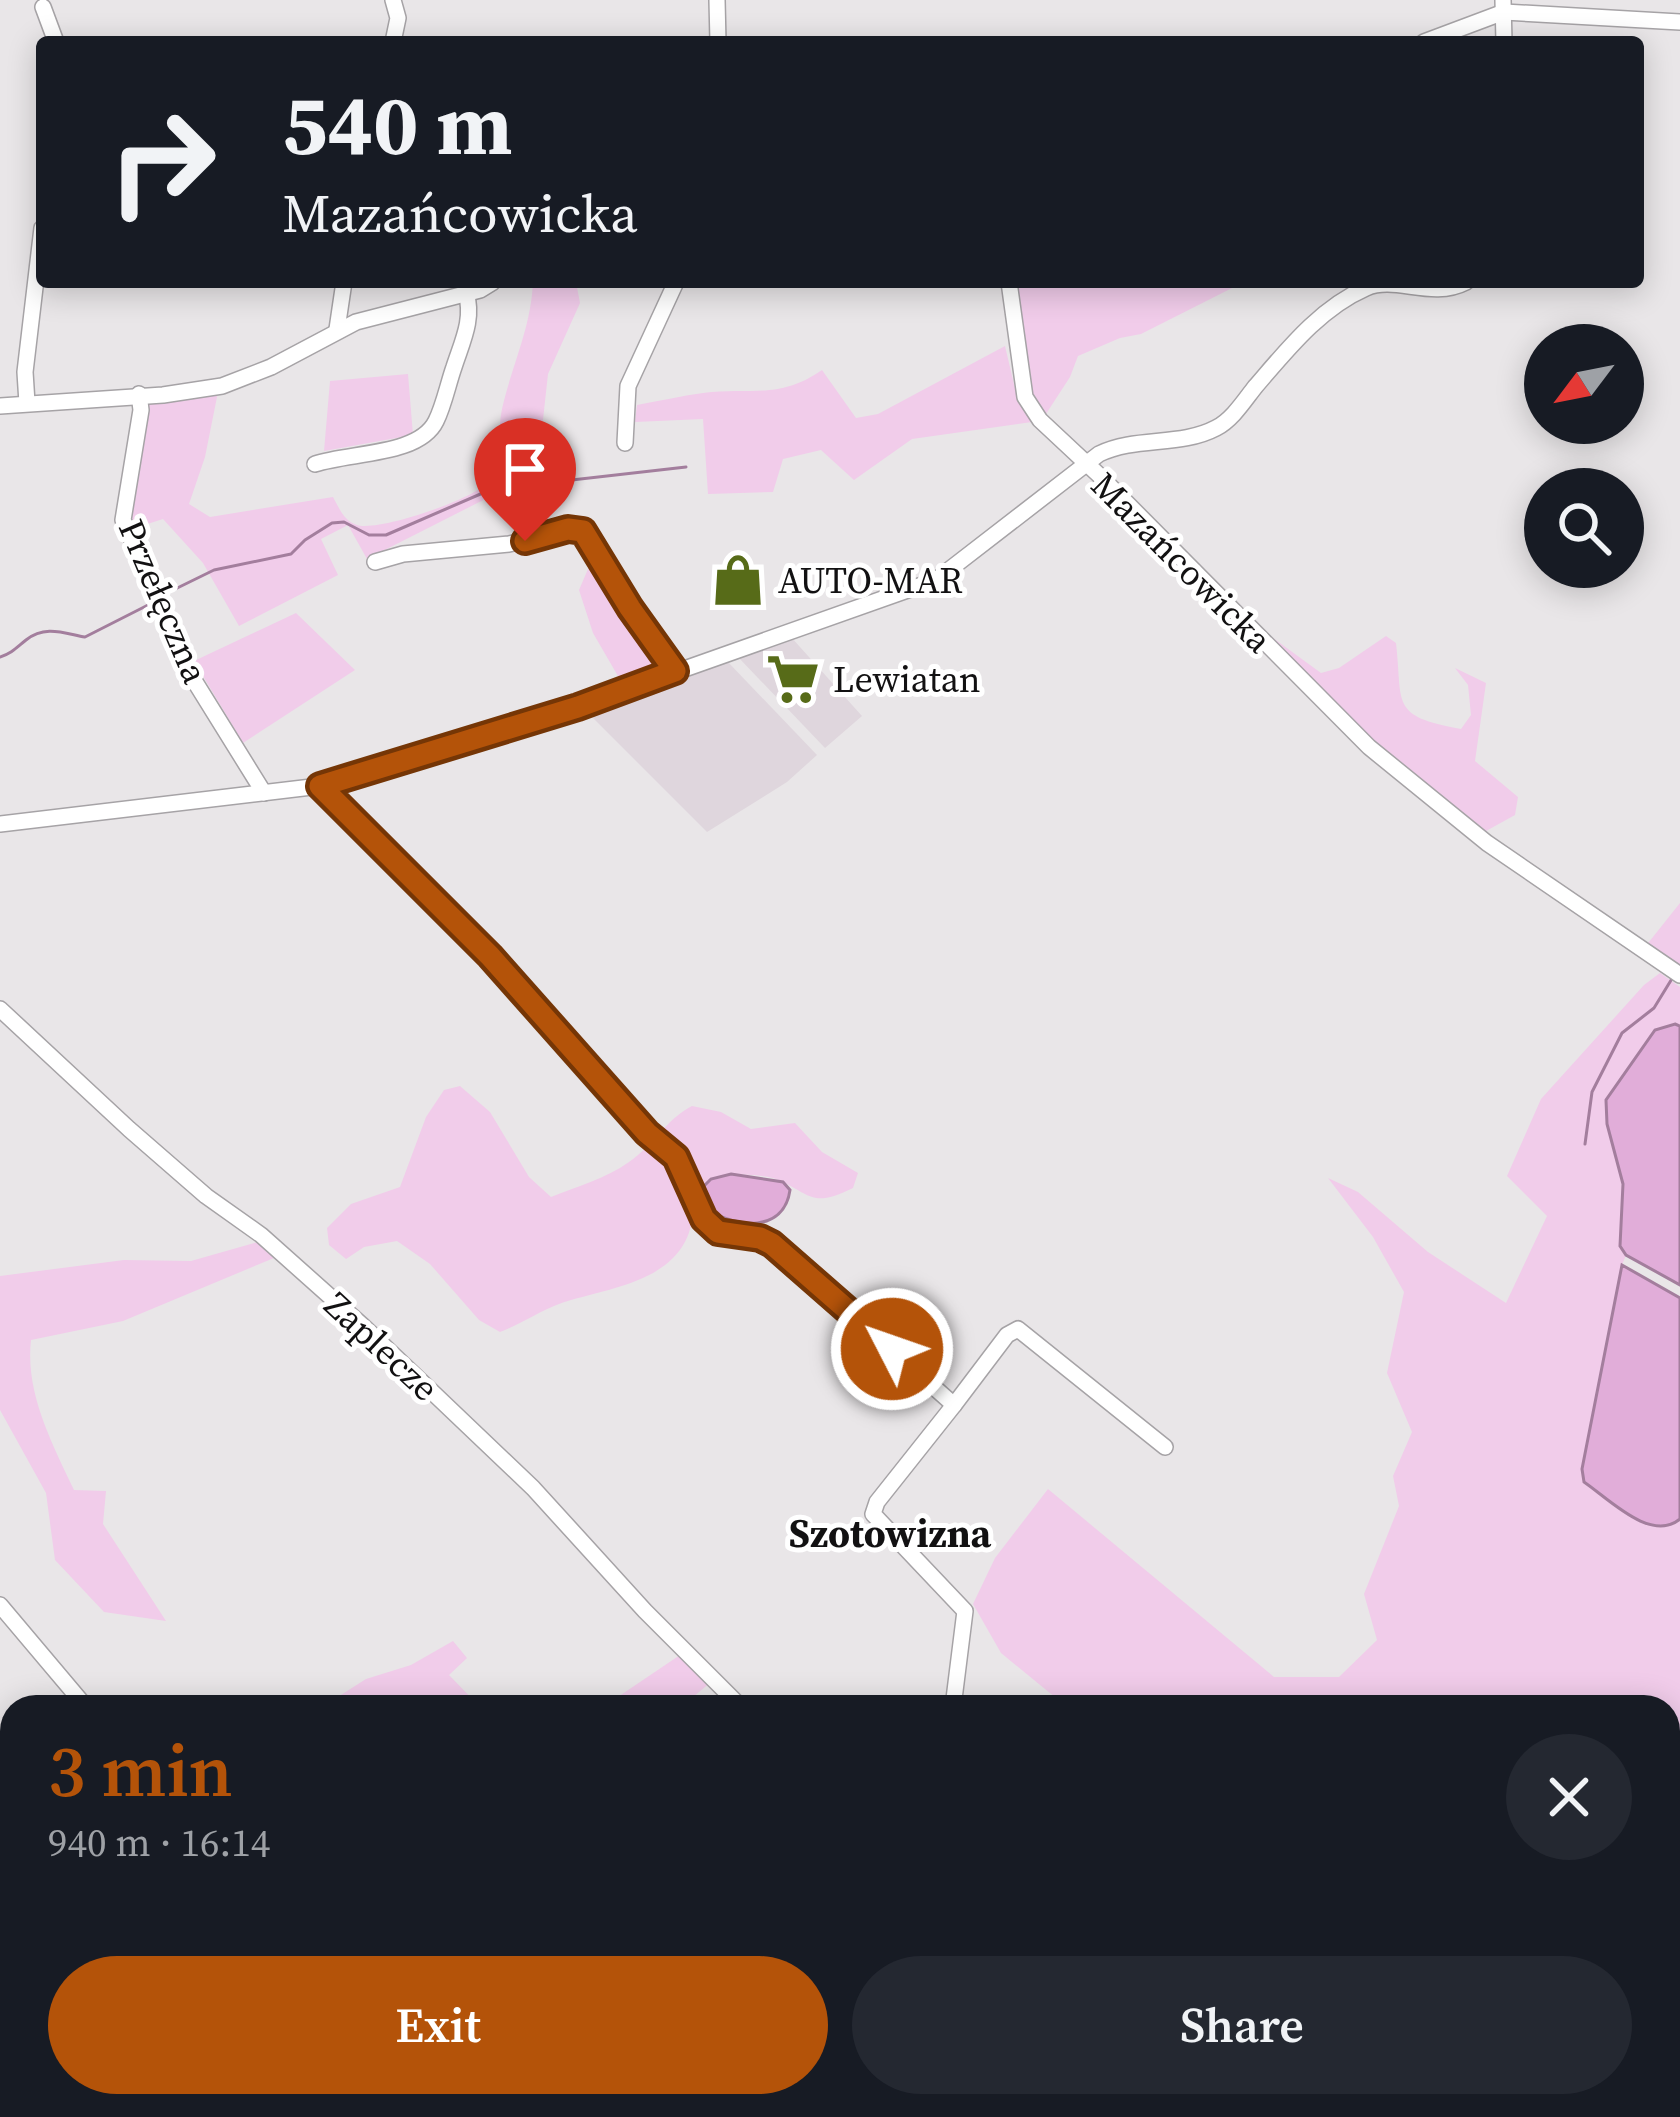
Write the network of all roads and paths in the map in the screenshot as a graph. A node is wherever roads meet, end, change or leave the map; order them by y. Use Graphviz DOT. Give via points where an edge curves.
graph roads {
  1 [pos="393,0"];
  2 [pos="717,0"];
  3 [pos="1504,6"];
  4 [pos="43,8"];
  5 [pos="1680,22"];
  6 [pos="54,36"];
  7 [pos="394,36"];
  8 [pos="718,36"];
  9 [pos="1437,36"];
  10 [pos="36,279"];
  11 [pos="343,288"];
  12 [pos="478,288"];
  13 [pos="673,288"];
  14 [pos="1010,288"];
  15 [pos="1366,288"];
  16 [pos="1404,288"];
  17 [pos="1446,288"];
  18 [pos="466,293"];
  19 [pos="337,329"];
  20 [pos="139,394"];
  21 [pos="27,403"];
  22 [pos="0,406"];
  23 [pos="626,443"];
  24 [pos="315,464"];
  25 [pos="1084,464"];
  26 [pos="375,562"];
  27 [pos="675,671"];
  28 [pos="320,786"];
  29 [pos="264,793"];
  30 [pos="0,824"];
  31 [pos="1680,975"];
  32 [pos="0,1010"];
  33 [pos="954,1405"];
  34 [pos="1165,1447"];
  35 [pos="0,1605"];
  36 [pos="76,1695"];
  37 [pos="729,1695"];
  38 [pos="954,1695"];
  1 -- 7 [label="street"];
  2 -- 8 [label="street"];
  3 -- 5 [label="street"];
  3 -- 9 [label="street"];
  4 -- 6 [label="street"];
  10 -- 21 [label="street"];
  11 -- 19 [label="street"];
  12 -- 18 [label="street"];
  13 -- 23 [label="street" via="628,386"];
  14 -- 25 [label="street" via="1025,398"];
  15 -- 25 [label="street" via="1315,322 1216,428 1119,444"];
  16 -- 17 [label="street"];
  18 -- 19 [label="street"];
  18 -- 24 [label="street" via="468,324 435,424 404,447"];
  19 -- 20 [label="street" via="241,380"];
  20 -- 21 [label="street"];
  20 -- 29 [label="street, Przełęczna" via="123,520 192,677"];
  21 -- 22 [label="street"];
  25 -- 27 [label="street, Mazańcowicka" via="936,580"];
  25 -- 31 [label="street, Mazańcowicka" via="1413,786"];
  26 -- 27 [label="street" via="577,529"];
  27 -- 28 [label="street, Mazańcowicka"];
  28 -- 29 [label="street, Mazańcowicka"];
  28 -- 33 [label="street" via="676,1157 704,1219 718,1232 772,1244"];
  29 -- 30 [label="street, Mazańcowicka"];
  32 -- 37 [label="street, Zaplecze" via="363,1326 533,1488"];
  33 -- 34 [label="street" via="1018,1329"];
  33 -- 38 [label="street" via="873,1514 965,1611"];
  35 -- 36 [label="street"];
}
